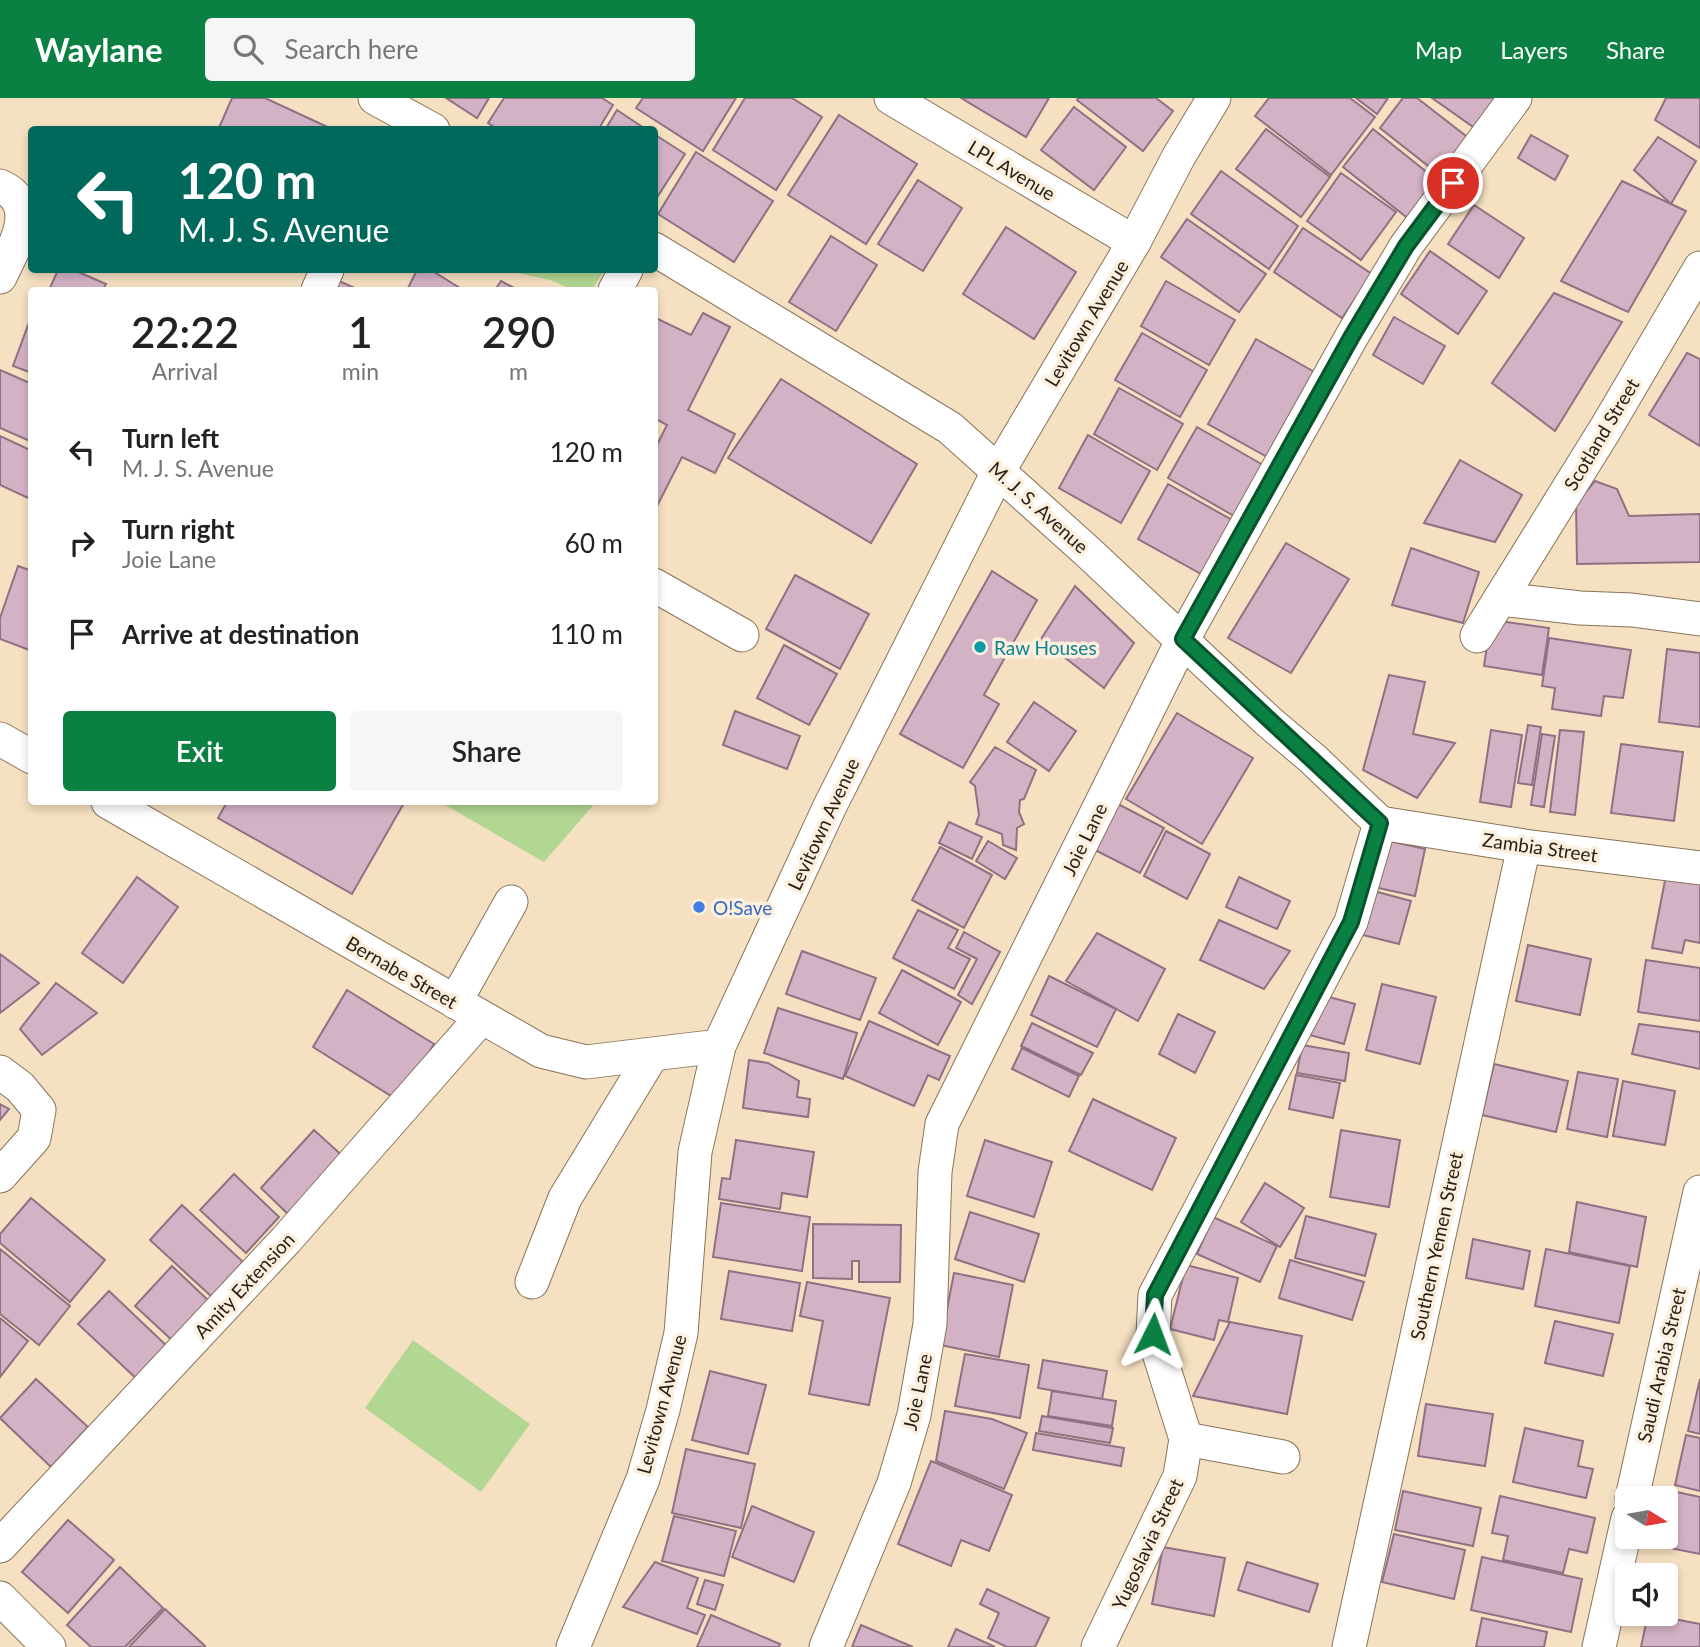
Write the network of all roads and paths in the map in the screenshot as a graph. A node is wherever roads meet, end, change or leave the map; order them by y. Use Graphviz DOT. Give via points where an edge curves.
graph roads {
  1 [pos="891,98"];
  2 [pos="1214,98"];
  3 [pos="1515,98"];
  4 [pos="384,112"];
  5 [pos="422,126"];
  6 [pos="0,186"];
  7 [pos="1133,242"];
  8 [pos="658,251"];
  9 [pos="1700,268"];
  10 [pos="0,277"];
  11 [pos="999,470"];
  12 [pos="658,586"];
  13 [pos="1500,599"];
  14 [pos="1700,619"];
  15 [pos="742,635"];
  16 [pos="1477,636"];
  17 [pos="1183,639"];
  18 [pos="0,739"];
  19 [pos="28,755"];
  20 [pos="113,805"];
  21 [pos="1380,823"];
  22 [pos="1524,846"];
  23 [pos="1700,868"];
  24 [pos="511,902"];
  25 [pos="468,1010"];
  26 [pos="719,1046"];
  27 [pos="652,1055"];
  28 [pos="0,1072"];
  29 [pos="0,1176"];
  30 [pos="1700,1192"];
  31 [pos="532,1282"];
  32 [pos="1186,1439"];
  33 [pos="1283,1457"];
  34 [pos="1635,1486"];
  35 [pos="0,1546"];
  36 [pos="1621,1549"];
  37 [pos="0,1598"];
  38 [pos="49,1647"];
  39 [pos="573,1647"];
  40 [pos="826,1647"];
  41 [pos="1098,1647"];
  42 [pos="1349,1647"];
  43 [pos="1599,1647"];
  1 -- 7 [label="street, LPL Avenue"];
  2 -- 7 [label="street, Levitown Avenue"];
  3 -- 17 [label="street, Joie Lane" via="1406,246"];
  4 -- 5 [label="street"];
  6 -- 10 [label="street" via="9,190 20,206 24,223"];
  7 -- 11 [label="street, Levitown Avenue"];
  8 -- 11 [label="street, M. J. S. Avenue" via="950,428"];
  9 -- 13 [label="street, Scotland Street"];
  11 -- 17 [label="street, M. J. S. Avenue"];
  11 -- 26 [label="street, Levitown Avenue" via="830,806"];
  12 -- 15 [label="street"];
  13 -- 14 [label="street"];
  13 -- 16 [label="street, Scotland Street"];
  17 -- 21 [label="street, M. J. S. Avenue"];
  17 -- 40 [label="street, Joie Lane" via="942,1124 935,1172 930,1324 914,1415 894,1483"];
  18 -- 19 [label="street"];
  20 -- 25 [label="street, Bernabe Street"];
  21 -- 22 [label="street, Zambia Street"];
  21 -- 32 [label="street, Yugoslavia Street" via="1351,922 1155,1295 1153,1334"];
  22 -- 23 [label="street, Zambia Street"];
  22 -- 42 [label="street, Southern Yemen Street"];
  24 -- 25 [label="street, Amity Extension"];
  25 -- 27 [label="street, Bernabe Street" via="541,1051 586,1062"];
  25 -- 35 [label="street, Amity Extension" via="286,1240"];
  26 -- 27 [label="street, Bernabe Street"];
  26 -- 39 [label="street, Levitown Avenue" via="695,1152 681,1333 663,1410 643,1479"];
  27 -- 31 [label="street" via="565,1198"];
  28 -- 29 [label="street" via="39,1110 34,1138"];
  30 -- 34 [label="street, Saudi Arabia Street"];
  32 -- 33 [label="street"];
  32 -- 41 [label="street, Yugoslavia Street" via="1180,1476"];
  36 -- 43 [label="street"];
  37 -- 38 [label="street"];
}
